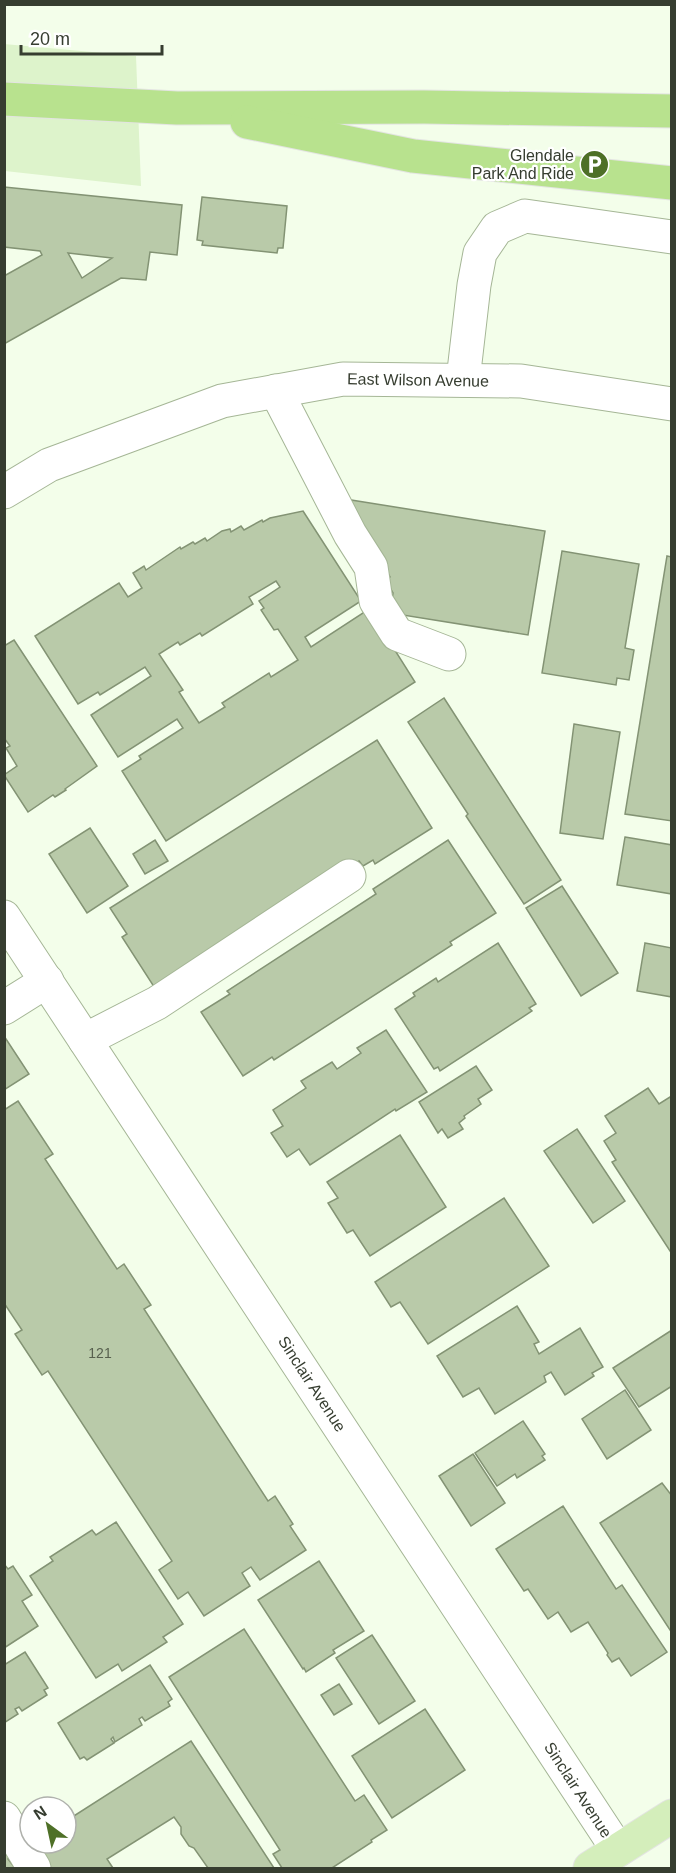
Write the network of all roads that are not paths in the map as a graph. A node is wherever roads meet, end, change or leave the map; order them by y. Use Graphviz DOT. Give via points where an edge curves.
graph roads {
  1 [pos="4,99"];
  2 [pos="177,108"];
  3 [pos="672,111"];
  4 [pos="672,183"];
  5 [pos="672,237"];
  6 [pos="463,380"];
  7 [pos="276,391"];
  8 [pos="672,404"];
  9 [pos="4,492"];
  10 [pos="449,654"];
  11 [pos="349,876"];
  12 [pos="4,917"];
  13 [pos="47,981"];
  14 [pos="4,1008"];
  15 [pos="85,1040"];
  16 [pos="672,1816"];
  17 [pos="4,1818"];
  18 [pos="618,1850"];
  19 [pos="34,1869"];
  20 [pos="590,1869"];
  1 -- 2 [label="highway"];
  2 -- 3 [label="highway"];
  2 -- 4 [label="highway" via="413,156"];
  5 -- 6 [label="street" via="525,216 497,228 480,253"];
  6 -- 7 [label="street, East Wilson Avenue" via="344,378"];
  6 -- 8 [label="street, East Wilson Avenue" via="521,381"];
  7 -- 9 [label="street, East Wilson Avenue" via="222,401 49,465"];
  7 -- 10 [label="street" via="371,567 376,601 397,634"];
  11 -- 15 [label="street" via="157,1003"];
  12 -- 13 [label="street, Sinclair Avenue"];
  13 -- 14 [label="street"];
  13 -- 15 [label="street, Sinclair Avenue"];
  15 -- 18 [label="street, Sinclair Avenue"];
  16 -- 18 [label="main road"];
  17 -- 19 [label="street"];
  18 -- 20 [label="main road"];
}
